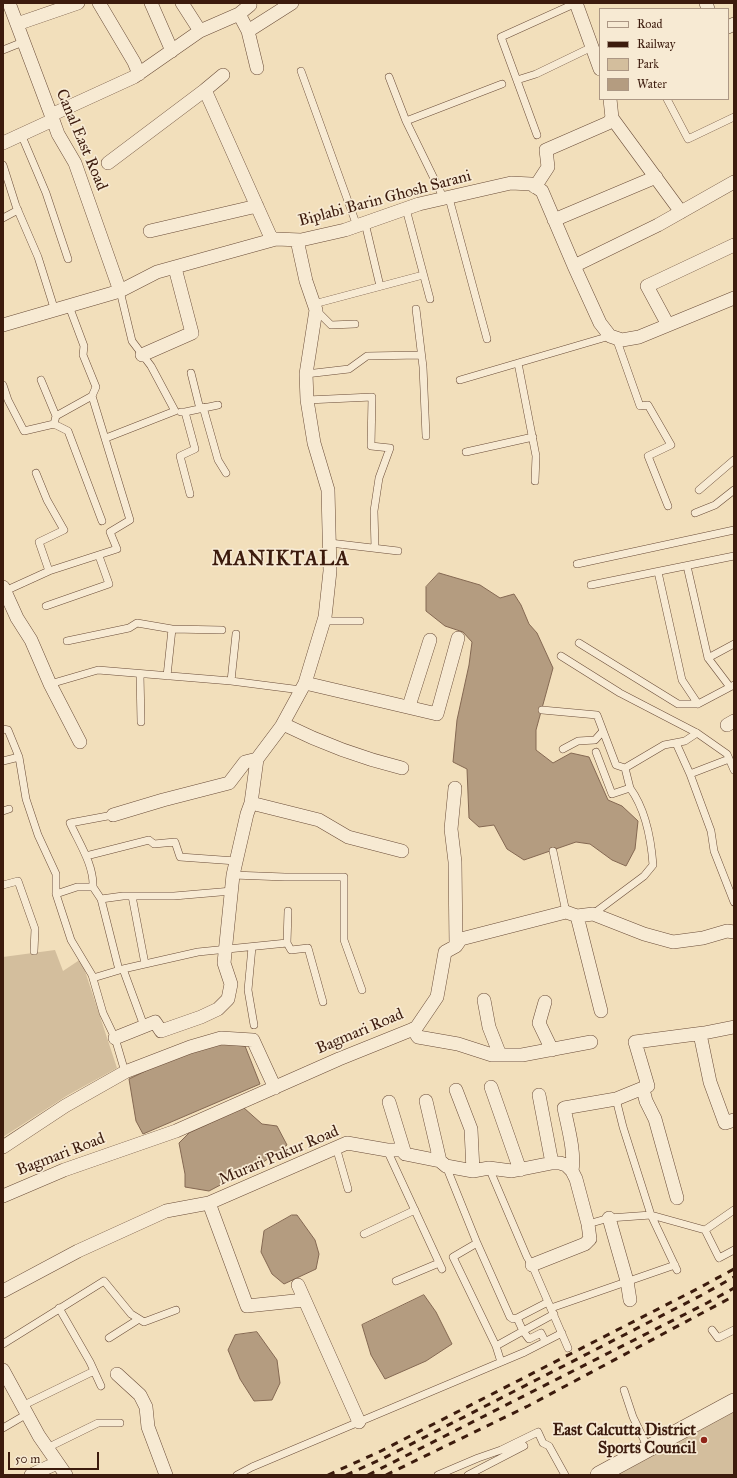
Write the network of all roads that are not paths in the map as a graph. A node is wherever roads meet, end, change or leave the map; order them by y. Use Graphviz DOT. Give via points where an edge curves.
graph roads {
  1 [pos="78,3"];
  2 [pos="99,3"];
  3 [pos="151,3"];
  4 [pos="182,3"];
  5 [pos="249,3"];
  6 [pos="292,3"];
  7 [pos="576,3"];
  8 [pos="8,8"];
  9 [pos="239,14"];
  10 [pos="17,24"];
  11 [pos="200,31"];
  12 [pos="248,31"];
  13 [pos="23,42"];
  14 [pos="592,47"];
  15 [pos="3,50"];
  16 [pos="172,51"];
  17 [pos="599,66"];
  18 [pos="257,68"];
  19 [pos="301,71"];
  20 [pos="138,74"];
  21 [pos="223,74"];
  22 [pos="389,76"];
  23 [pos="517,80"];
  24 [pos="502,84"];
  25 [pos="205,90"];
  26 [pos="610,100"];
  27 [pos="668,100"];
  28 [pos="52,118"];
  29 [pos="612,118"];
  30 [pos="734,118"];
  31 [pos="406,121"];
  32 [pos="21,134"];
  33 [pos="537,134"];
  34 [pos="3,143"];
  35 [pos="108,162"];
  36 [pos="3,165"];
  37 [pos="656,177"];
  38 [pos="734,182"];
  39 [pos="536,187"];
  40 [pos="446,199"];
  41 [pos="257,206"];
  42 [pos="406,209"];
  43 [pos="18,210"];
  44 [pos="682,212"];
  45 [pos="3,218"];
  46 [pos="554,220"];
  47 [pos="361,224"];
  48 [pos="150,231"];
  49 [pos="272,240"];
  50 [pos="297,240"];
  51 [pos="734,244"];
  52 [pos="68,259"];
  53 [pos="574,266"];
  54 [pos="175,268"];
  55 [pos="423,275"];
  56 [pos="380,286"];
  57 [pos="120,290"];
  58 [pos="734,298"];
  59 [pos="430,299"];
  60 [pos="69,306"];
  61 [pos="315,307"];
  62 [pos="416,309"];
  63 [pos="55,310"];
  64 [pos="355,324"];
  65 [pos="668,325"];
  66 [pos="3,326"];
  67 [pos="613,337"];
  68 [pos="487,339"];
  69 [pos="142,355"];
  70 [pos="420,355"];
  71 [pos="518,363"];
  72 [pos="191,373"];
  73 [pos="306,374"];
  74 [pos="41,380"];
  75 [pos="460,380"];
  76 [pos="3,385"];
  77 [pos="92,396"];
  78 [pos="307,400"];
  79 [pos="218,405"];
  80 [pos="201,408"];
  81 [pos="175,411"];
  82 [pos="185,412"];
  83 [pos="56,416"];
  84 [pos="54,424"];
  85 [pos="426,436"];
  86 [pos="533,437"];
  87 [pos="106,438"];
  88 [pos="466,452"];
  89 [pos="734,460"];
  90 [pos="36,473"];
  91 [pos="226,474"];
  92 [pos="535,481"];
  93 [pos="699,490"];
  94 [pos="734,490"];
  95 [pos="190,494"];
  96 [pos="668,506"];
  97 [pos="695,513"];
  98 [pos="102,521"];
  99 [pos="734,530"];
  100 [pos="330,543"];
  101 [pos="375,548"];
  102 [pos="398,551"];
  103 [pos="99,556"];
  104 [pos="734,556"];
  105 [pos="578,564"];
  106 [pos="687,566"];
  107 [pos="49,571"];
  108 [pos="658,572"];
  109 [pos="591,585"];
  110 [pos="4,589"];
  111 [pos="46,606"];
  112 [pos="324,621"];
  113 [pos="360,621"];
  114 [pos="172,629"];
  115 [pos="222,630"];
  116 [pos="236,634"];
  117 [pos="458,638"];
  118 [pos="430,640"];
  119 [pos="67,642"];
  120 [pos="579,643"];
  121 [pos="734,644"];
  122 [pos="561,656"];
  123 [pos="708,658"];
  124 [pos="140,674"];
  125 [pos="167,676"];
  126 [pos="231,681"];
  127 [pos="50,684"];
  128 [pos="732,686"];
  129 [pos="303,687"];
  130 [pos="698,704"];
  131 [pos="409,706"];
  132 [pos="542,710"];
  133 [pos="141,722"];
  134 [pos="283,724"];
  135 [pos="3,729"];
  136 [pos="603,731"];
  137 [pos="698,733"];
  138 [pos="80,742"];
  139 [pos="676,743"];
  140 [pos="563,749"];
  141 [pos="596,752"];
  142 [pos="20,757"];
  143 [pos="256,759"];
  144 [pos="729,759"];
  145 [pos="3,761"];
  146 [pos="402,768"];
  147 [pos="625,768"];
  148 [pos="734,770"];
  149 [pos="690,774"];
  150 [pos="455,788"];
  151 [pos="630,788"];
  152 [pos="251,803"];
  153 [pos="113,815"];
  154 [pos="402,851"];
  155 [pos="553,851"];
  156 [pos="86,856"];
  157 [pos="236,861"];
  158 [pos="234,875"];
  159 [pos="3,885"];
  160 [pos="93,887"];
  161 [pos="232,891"];
  162 [pos="56,894"];
  163 [pos="132,896"];
  164 [pos="102,899"];
  165 [pos="734,902"];
  166 [pos="288,911"];
  167 [pos="571,914"];
  168 [pos="593,914"];
  169 [pos="734,932"];
  170 [pos="287,943"];
  171 [pos="252,946"];
  172 [pos="456,946"];
  173 [pos="226,949"];
  174 [pos="34,951"];
  175 [pos="145,964"];
  176 [pos="121,969"];
  177 [pos="93,978"];
  178 [pos="362,990"];
  179 [pos="484,1000"];
  180 [pos="323,1002"];
  181 [pos="545,1002"];
  182 [pos="601,1011"];
  183 [pos="254,1025"];
  184 [pos="144,1026"];
  185 [pos="734,1027"];
  186 [pos="413,1029"];
  187 [pos="700,1034"];
  188 [pos="115,1038"];
  189 [pos="591,1042"];
  190 [pos="552,1050"];
  191 [pos="500,1055"];
  192 [pos="125,1072"];
  193 [pos="491,1087"];
  194 [pos="275,1088"];
  195 [pos="643,1089"];
  196 [pos="456,1090"];
  197 [pos="538,1095"];
  198 [pos="616,1099"];
  199 [pos="426,1101"];
  200 [pos="389,1102"];
  201 [pos="734,1120"];
  202 [pos="3,1147"];
  203 [pos="336,1148"];
  204 [pos="387,1150"];
  205 [pos="405,1154"];
  206 [pos="444,1163"];
  207 [pos="552,1163"];
  208 [pos="489,1168"];
  209 [pos="520,1170"];
  210 [pos="473,1171"];
  211 [pos="572,1171"];
  212 [pos="348,1189"];
  213 [pos="3,1196"];
  214 [pos="677,1198"];
  215 [pos="209,1203"];
  216 [pos="416,1210"];
  217 [pos="734,1210"];
  218 [pos="651,1215"];
  219 [pos="609,1218"];
  220 [pos="588,1224"];
  221 [pos="705,1230"];
  222 [pos="364,1234"];
  223 [pos="477,1243"];
  224 [pos="734,1250"];
  225 [pos="532,1265"];
  226 [pos="396,1281"];
  227 [pos="627,1281"];
  228 [pos="298,1285"];
  229 [pos="3,1291"];
  230 [pos="304,1300"];
  231 [pos="630,1300"];
  232 [pos="59,1308"];
  233 [pos="551,1308"];
  234 [pos="176,1310"];
  235 [pos="517,1318"];
  236 [pos="139,1319"];
  237 [pos="712,1330"];
  238 [pos="734,1330"];
  239 [pos="523,1331"];
  240 [pos="562,1333"];
  241 [pos="109,1338"];
  242 [pos="545,1341"];
  243 [pos="3,1344"];
  244 [pos="496,1346"];
  245 [pos="568,1348"];
  246 [pos="501,1362"];
  247 [pos="3,1370"];
  248 [pos="94,1371"];
  249 [pos="117,1374"];
  250 [pos="101,1386"];
  251 [pos="624,1390"];
  252 [pos="734,1402"];
  253 [pos="25,1410"];
  254 [pos="359,1422"];
  255 [pos="120,1423"];
  256 [pos="3,1428"];
  257 [pos="524,1446"];
  258 [pos="47,1448"];
  259 [pos="648,1448"];
  260 [pos="57,1463"];
  261 [pos="603,1474"];
  262 [pos="31,1475"];
  263 [pos="66,1475"];
  264 [pos="166,1475"];
  265 [pos="238,1475"];
  266 [pos="438,1475"];
  267 [pos="468,1475"];
  268 [pos="565,1475"];
  1 -- 10 [label="street"];
  2 -- 20 [label="street" via="134,62"];
  3 -- 16 [label="street"];
  4 -- 11 [label="street"];
  5 -- 9 [label="street" via="250,5"];
  6 -- 12 [label="street"];
  7 -- 14 [label="street"];
  7 -- 23 [label="lane" via="501,37"];
  8 -- 10 [label="street, Canal East Road"];
  9 -- 11 [label="street"];
  9 -- 12 [label="street"];
  10 -- 13 [label="street, Canal East Road"];
  11 -- 16 [label="street"];
  12 -- 18 [label="street"];
  13 -- 15 [label="lane"];
  13 -- 28 [label="street, Canal East Road"];
  14 -- 17 [label="street"];
  14 -- 23 [label="lane" via="536,74"];
  16 -- 20 [label="street"];
  19 -- 47 [label="lane"];
  20 -- 28 [label="street"];
  21 -- 25 [label="street"];
  22 -- 31 [label="lane"];
  23 -- 33 [label="lane"];
  24 -- 31 [label="lane"];
  25 -- 35 [label="street"];
  25 -- 41 [label="street"];
  26 -- 29 [label="street"];
  27 -- 30 [label="lane" via="688,139"];
  28 -- 32 [label="street"];
  28 -- 57 [label="street, Canal East Road" via="75,163"];
  29 -- 37 [label="street"];
  29 -- 39 [label="street" via="608,123 546,150 548,167"];
  31 -- 40 [label="lane"];
  32 -- 34 [label="street"];
  32 -- 52 [label="lane" via="46,193"];
  36 -- 43 [label="lane"];
  37 -- 44 [label="street"];
  37 -- 46 [label="street"];
  38 -- 44 [label="street"];
  39 -- 40 [label="street, Biplabi Barin Ghosh Sarani" via="531,184 511,183"];
  39 -- 46 [label="street" via="542,191"];
  40 -- 42 [label="street, Biplabi Barin Ghosh Sarani"];
  40 -- 68 [label="lane"];
  41 -- 48 [label="street"];
  41 -- 49 [label="street"];
  42 -- 47 [label="street, Biplabi Barin Ghosh Sarani"];
  42 -- 55 [label="lane"];
  43 -- 45 [label="lane"];
  43 -- 63 [label="lane" via="38,257"];
  44 -- 53 [label="street"];
  46 -- 53 [label="street"];
  47 -- 50 [label="street, Biplabi Barin Ghosh Sarani"];
  47 -- 56 [label="lane"];
  49 -- 50 [label="street, Biplabi Barin Ghosh Sarani"];
  49 -- 54 [label="street, Biplabi Barin Ghosh Sarani"];
  50 -- 61 [label="street"];
  51 -- 65 [label="street" via="647,286"];
  53 -- 67 [label="street" via="600,323"];
  54 -- 57 [label="street, Biplabi Barin Ghosh Sarani" via="157,272"];
  54 -- 69 [label="street" via="192,333"];
  55 -- 56 [label="lane"];
  55 -- 59 [label="lane"];
  56 -- 61 [label="lane"];
  57 -- 60 [label="street, Biplabi Barin Ghosh Sarani"];
  57 -- 69 [label="lane" via="132,341"];
  58 -- 65 [label="street"];
  60 -- 63 [label="street, Biplabi Barin Ghosh Sarani"];
  60 -- 77 [label="lane" via="84,346 83,355 96,386"];
  61 -- 64 [label="lane" via="331,325"];
  61 -- 73 [label="street"];
  62 -- 70 [label="lane"];
  63 -- 66 [label="street, Biplabi Barin Ghosh Sarani"];
  65 -- 67 [label="street" via="639,337 622,340"];
  67 -- 71 [label="lane"];
  67 -- 96 [label="lane" via="640,406 648,405 671,445 648,456"];
  69 -- 81 [label="lane" via="151,366"];
  70 -- 73 [label="lane" via="367,356 349,369"];
  70 -- 85 [label="lane" via="423,367"];
  71 -- 75 [label="lane"];
  71 -- 86 [label="lane"];
  72 -- 80 [label="lane"];
  73 -- 78 [label="street"];
  74 -- 83 [label="lane"];
  76 -- 84 [label="lane" via="24,431"];
  77 -- 83 [label="lane"];
  77 -- 87 [label="lane"];
  78 -- 100 [label="street" via="314,443 328,490"];
  78 -- 101 [label="lane" via="372,397 371,446 390,448 379,478 375,505"];
  79 -- 80 [label="lane"];
  80 -- 82 [label="lane"];
  80 -- 91 [label="lane" via="218,460"];
  81 -- 82 [label="lane"];
  81 -- 87 [label="lane"];
  82 -- 95 [label="lane" via="195,449 180,456"];
  83 -- 84 [label="lane"];
  84 -- 98 [label="lane" via="68,432"];
  86 -- 88 [label="lane"];
  86 -- 92 [label="lane" via="536,456"];
  87 -- 103 [label="lane" via="130,520 110,532 117,549"];
  89 -- 93 [label="lane"];
  90 -- 107 [label="lane" via="47,500 64,530 39,542"];
  94 -- 97 [label="lane" via="715,505"];
  99 -- 105 [label="lane"];
  100 -- 101 [label="lane"];
  100 -- 112 [label="street" via="330,571"];
  101 -- 102 [label="lane"];
  103 -- 107 [label="lane"];
  103 -- 111 [label="lane" via="109,584"];
  104 -- 106 [label="lane"];
  106 -- 108 [label="lane"];
  106 -- 123 [label="lane"];
  107 -- 110 [label="lane"];
  108 -- 109 [label="lane"];
  108 -- 130 [label="lane" via="682,680"];
  110 -- 127 [label="street"];
  112 -- 113 [label="lane"];
  112 -- 129 [label="street"];
  114 -- 115 [label="lane"];
  114 -- 119 [label="lane" via="137,623 129,628"];
  114 -- 125 [label="lane"];
  116 -- 126 [label="lane"];
  117 -- 131 [label="street" via="438,712 434,714"];
  118 -- 131 [label="street"];
  120 -- 130 [label="lane" via="678,704"];
  121 -- 123 [label="lane"];
  122 -- 137 [label="lane" via="620,693"];
  123 -- 128 [label="lane"];
  124 -- 125 [label="lane"];
  124 -- 127 [label="lane" via="98,670"];
  124 -- 133 [label="lane"];
  125 -- 126 [label="lane"];
  126 -- 129 [label="lane"];
  127 -- 138 [label="street"];
  128 -- 130 [label="lane"];
  129 -- 131 [label="street"];
  129 -- 134 [label="street"];
  132 -- 136 [label="lane" via="597,715"];
  134 -- 143 [label="street"];
  134 -- 146 [label="street" via="311,738"];
  135 -- 142 [label="lane" via="8,730"];
  136 -- 140 [label="lane" via="595,740 578,741"];
  136 -- 147 [label="lane" via="616,765"];
  137 -- 139 [label="lane"];
  137 -- 144 [label="lane" via="727,754"];
  139 -- 147 [label="lane" via="664,745"];
  139 -- 149 [label="lane"];
  141 -- 151 [label="lane" via="612,794"];
  142 -- 145 [label="lane"];
  142 -- 162 [label="lane" via="26,799 38,835 56,874"];
  143 -- 152 [label="street"];
  143 -- 153 [label="street" via="245,762 229,783"];
  144 -- 148 [label="lane"];
  144 -- 149 [label="lane"];
  147 -- 151 [label="lane"];
  149 -- 165 [label="lane" via="711,831 714,851"];
  150 -- 172 [label="street" via="450,829 455,862"];
  151 -- 168 [label="lane" via="638,799 651,839 653,866 644,876"];
  152 -- 154 [label="street" via="319,820 348,836"];
  152 -- 157 [label="street"];
  153 -- 156 [label="lane" via="70,823"];
  155 -- 167 [label="lane"];
  156 -- 157 [label="lane" via="149,840 154,844 176,842 180,857"];
  156 -- 160 [label="lane"];
  157 -- 158 [label="street"];
  158 -- 161 [label="street"];
  158 -- 178 [label="lane" via="344,878 344,940"];
  159 -- 174 [label="lane" via="18,881 35,929"];
  160 -- 162 [label="lane" via="76,887"];
  160 -- 164 [label="lane"];
  161 -- 163 [label="lane" via="174,896"];
  161 -- 173 [label="street"];
  162 -- 177 [label="lane" via="71,940"];
  163 -- 164 [label="lane"];
  163 -- 175 [label="lane"];
  164 -- 176 [label="lane"];
  166 -- 170 [label="lane"];
  167 -- 168 [label="street, Bagmari Road"];
  167 -- 172 [label="street, Bagmari Road" via="461,939"];
  167 -- 182 [label="street"];
  168 -- 169 [label="street, Bagmari Road" via="644,934 673,942"];
  170 -- 171 [label="lane"];
  170 -- 180 [label="lane" via="291,950 308,948"];
  171 -- 173 [label="lane"];
  171 -- 183 [label="lane" via="248,990"];
  172 -- 186 [label="street, Bagmari Road" via="446,952 437,997"];
  173 -- 175 [label="lane" via="198,952"];
  173 -- 184 [label="street" via="224,963 231,984 228,999 218,1009 161,1032 155,1022"];
  175 -- 176 [label="lane"];
  176 -- 177 [label="lane"];
  176 -- 184 [label="lane"];
  177 -- 188 [label="lane"];
  179 -- 191 [label="street" via="489,1028"];
  181 -- 190 [label="street" via="539,1023"];
  184 -- 188 [label="street"];
  185 -- 187 [label="street"];
  186 -- 191 [label="street" via="418,1036"];
  186 -- 194 [label="street, Bagmari Road"];
  187 -- 195 [label="street" via="635,1042 648,1086"];
  187 -- 201 [label="street" via="710,1082 725,1123"];
  188 -- 192 [label="lane"];
  189 -- 190 [label="street"];
  190 -- 191 [label="street" via="522,1055"];
  192 -- 194 [label="street" via="220,1038 253,1040"];
  192 -- 202 [label="street" via="65,1106"];
  193 -- 209 [label="street"];
  194 -- 213 [label="street, Bagmari Road" via="176,1131 64,1170"];
  195 -- 198 [label="street"];
  195 -- 214 [label="street" via="655,1119"];
  196 -- 210 [label="street" via="471,1129"];
  197 -- 207 [label="street"];
  198 -- 211 [label="street" via="564,1108 572,1150"];
  198 -- 218 [label="lane"];
  199 -- 206 [label="street"];
  200 -- 205 [label="street"];
  203 -- 204 [label="street, Murari Pukur Road" via="348,1143"];
  203 -- 212 [label="lane"];
  203 -- 215 [label="street, Murari Pukur Road"];
  204 -- 205 [label="street, Murari Pukur Road" via="402,1150"];
  204 -- 216 [label="lane"];
  205 -- 206 [label="street, Murari Pukur Road"];
  206 -- 210 [label="street, Murari Pukur Road"];
  206 -- 223 [label="lane"];
  207 -- 209 [label="street, Murari Pukur Road"];
  207 -- 211 [label="street" via="560,1163"];
  208 -- 209 [label="street, Murari Pukur Road" via="512,1172"];
  208 -- 210 [label="street, Murari Pukur Road"];
  208 -- 225 [label="lane"];
  211 -- 220 [label="street" via="579,1187"];
  215 -- 229 [label="street, Murari Pukur Road" via="166,1211 78,1251"];
  215 -- 230 [label="street" via="247,1306"];
  216 -- 222 [label="lane"];
  216 -- 226 [label="lane" via="440,1266"];
  217 -- 221 [label="lane"];
  218 -- 219 [label="lane"];
  218 -- 221 [label="lane"];
  218 -- 227 [label="lane" via="676,1267"];
  219 -- 220 [label="lane"];
  219 -- 227 [label="street"];
  220 -- 225 [label="street" via="590,1238 585,1244"];
  221 -- 224 [label="lane" via="719,1258"];
  223 -- 235 [label="lane" via="510,1317"];
  223 -- 244 [label="lane" via="453,1257"];
  225 -- 233 [label="lane"];
  227 -- 231 [label="street"];
  227 -- 233 [label="lane"];
  228 -- 230 [label="street"];
  230 -- 254 [label="street"];
  232 -- 236 [label="lane" via="104,1281 131,1314"];
  232 -- 243 [label="lane"];
  232 -- 248 [label="lane"];
  233 -- 235 [label="lane"];
  233 -- 239 [label="lane"];
  233 -- 240 [label="lane"];
  234 -- 236 [label="lane" via="144,1322"];
  235 -- 239 [label="lane"];
  236 -- 241 [label="lane"];
  237 -- 238 [label="lane" via="718,1338"];
  239 -- 242 [label="lane" via="529,1339 541,1333"];
  239 -- 244 [label="lane"];
  240 -- 242 [label="lane"];
  240 -- 245 [label="lane"];
  242 -- 246 [label="lane"];
  244 -- 246 [label="lane"];
  246 -- 254 [label="lane"];
  247 -- 253 [label="street"];
  248 -- 250 [label="lane"];
  248 -- 253 [label="lane"];
  249 -- 264 [label="street" via="140,1395 146,1407 148,1427"];
  251 -- 259 [label="lane" via="632,1417"];
  252 -- 259 [label="street"];
  253 -- 256 [label="lane"];
  253 -- 258 [label="street"];
  254 -- 265 [label="lane"];
  255 -- 258 [label="lane" via="98,1423"];
  257 -- 267 [label="lane"];
  258 -- 260 [label="street"];
  259 -- 261 [label="street"];
  260 -- 262 [label="street"];
  260 -- 263 [label="street"];
  266 -- 268 [label="lane" via="538,1432"];
}
